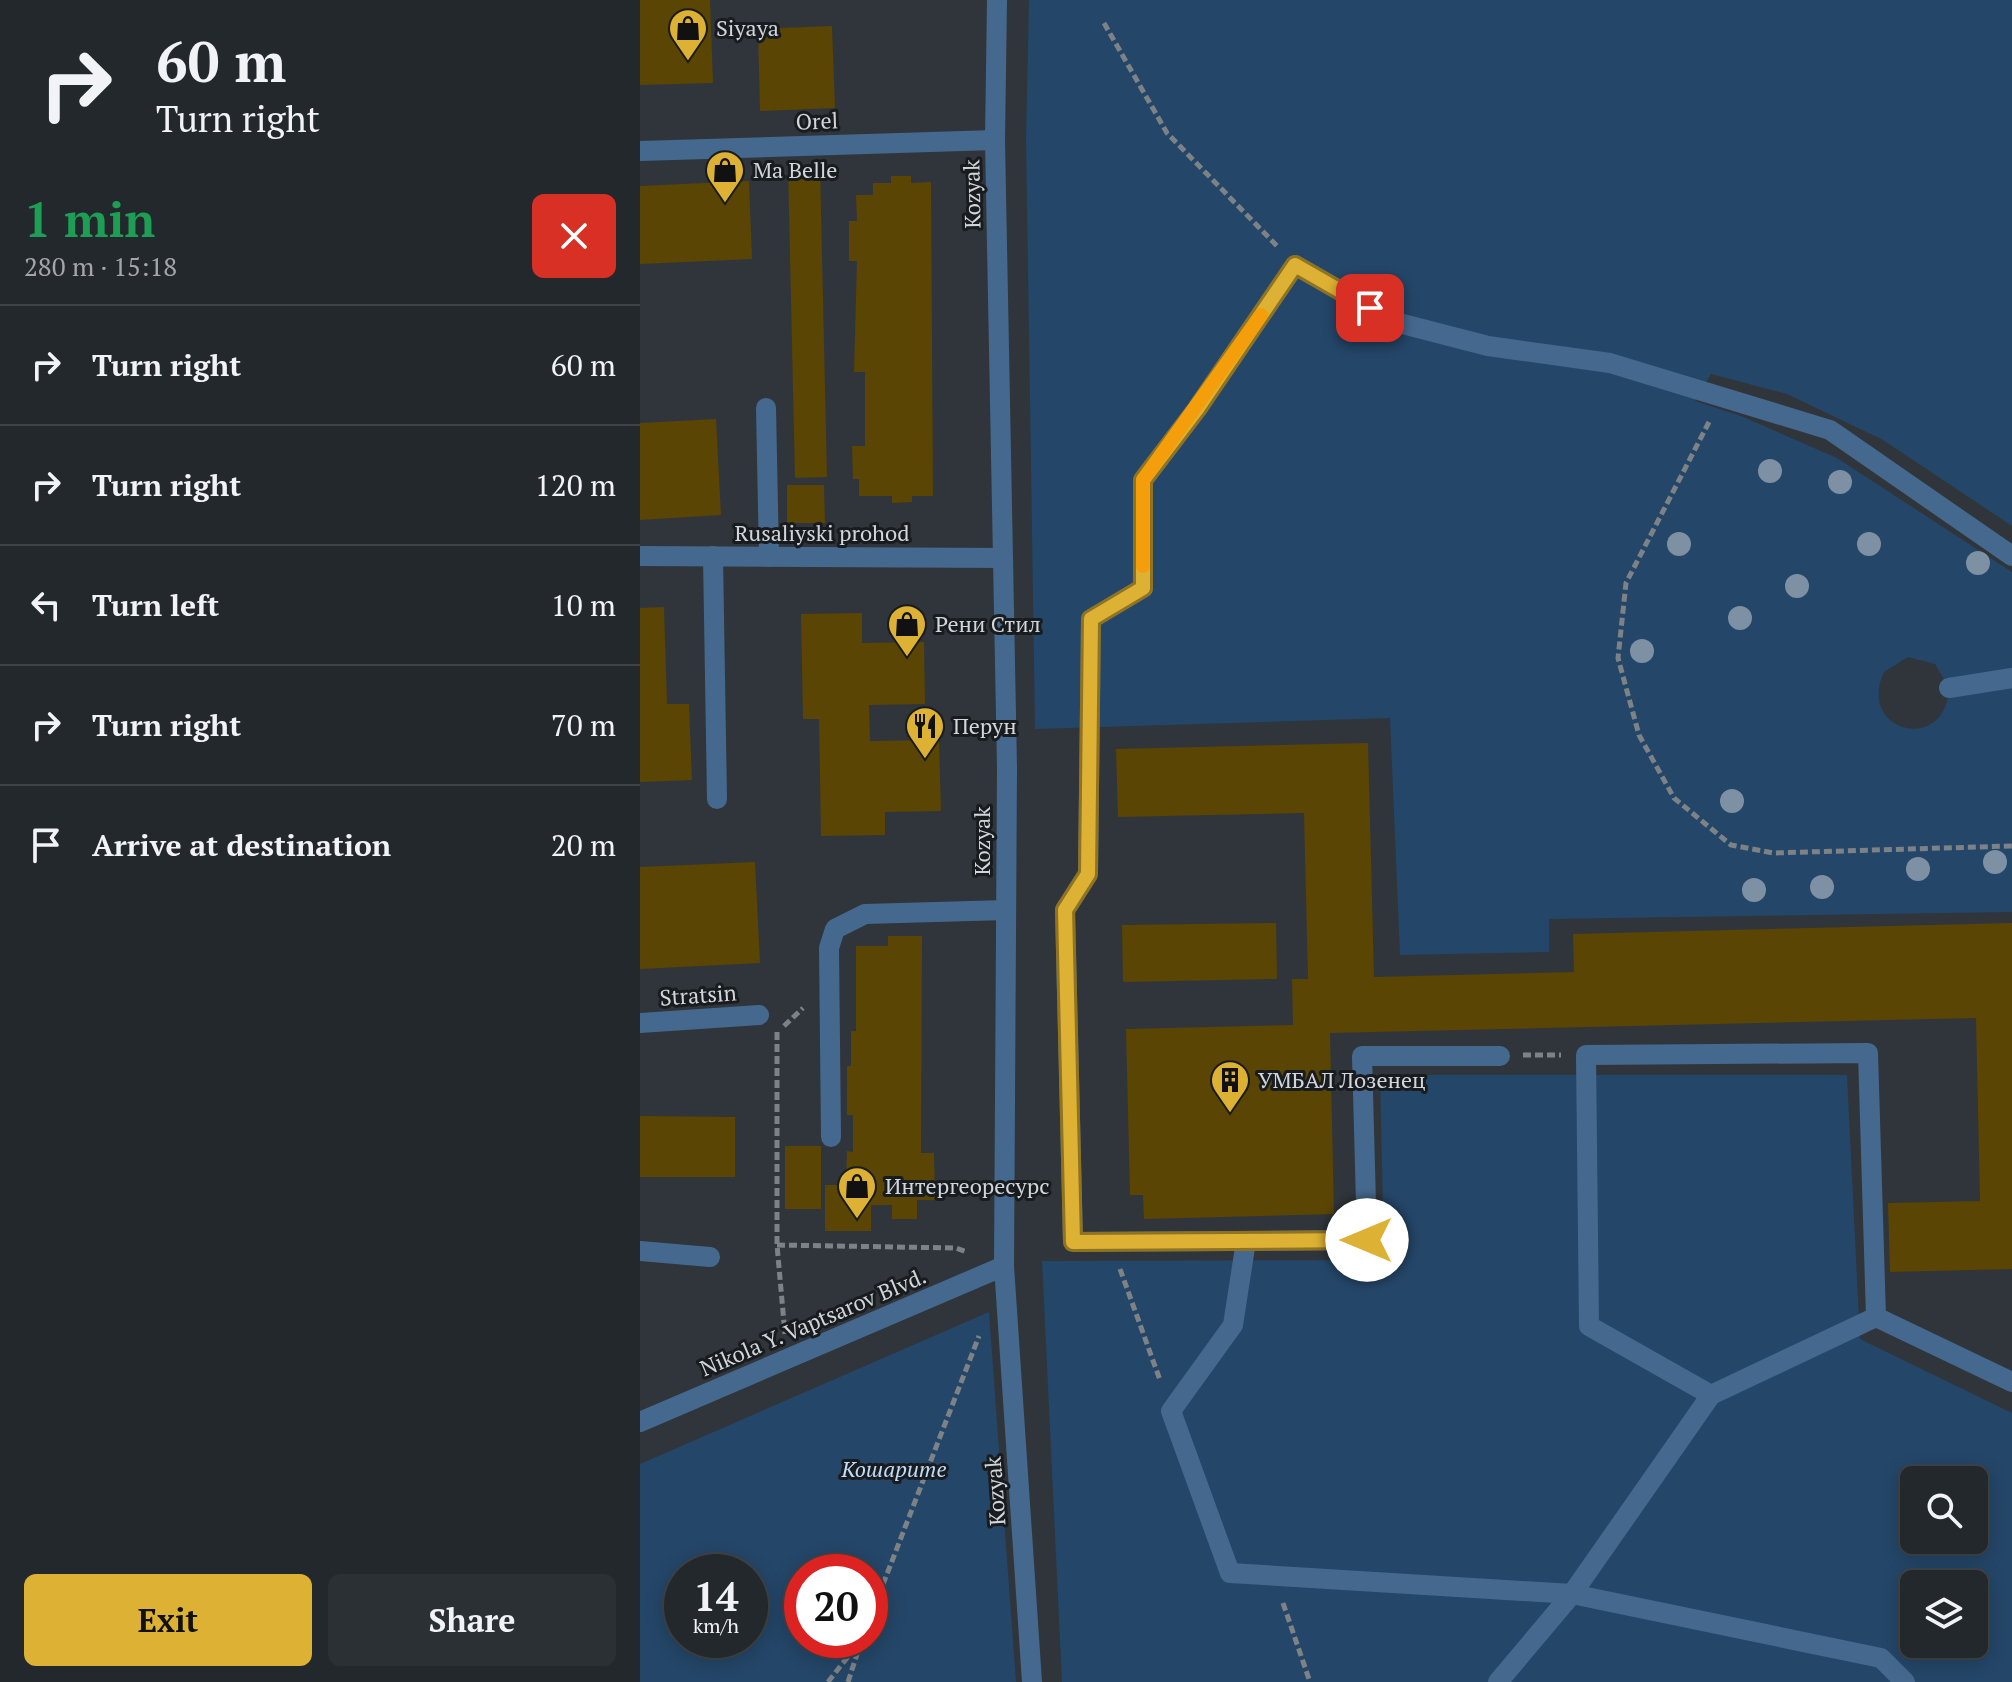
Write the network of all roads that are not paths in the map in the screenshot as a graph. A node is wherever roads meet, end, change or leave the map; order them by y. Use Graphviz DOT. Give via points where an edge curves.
graph roads {
  1 [pos="997,0"];
  2 [pos="995,140"];
  3 [pos="640,151"];
  4 [pos="766,408"];
  5 [pos="640,556"];
  6 [pos="713,556"];
  7 [pos="2012,556"];
  8 [pos="769,557"];
  9 [pos="1003,558"];
  10 [pos="2012,678"];
  11 [pos="1949,688"];
  12 [pos="717,799"];
  13 [pos="1006,910"];
  14 [pos="759,1015"];
  15 [pos="640,1023"];
  16 [pos="1500,1056"];
  17 [pos="831,1137"];
  18 [pos="1246,1241"];
  19 [pos="640,1251"];
  20 [pos="710,1257"];
  21 [pos="1004,1266"];
  22 [pos="1876,1317"];
  23 [pos="2012,1382"];
  24 [pos="1711,1395"];
  25 [pos="640,1422"];
  26 [pos="1572,1594"];
  27 [pos="1032,1682"];
  28 [pos="1498,1682"];
  29 [pos="1905,1682"];
  1 -- 2 [label="street, Kozyak"];
  2 -- 3 [label="street, Orel"];
  2 -- 9 [label="street, Kozyak"];
  4 -- 8 [label="street"];
  5 -- 6 [label="street, Rusaliyski prohod"];
  6 -- 8 [label="street, Rusaliyski prohod"];
  6 -- 12 [label="street"];
  7 -- 18 [label="street" via="1830,430 1610,363 1488,346 1395,322 1295,265 1143,480 1143,588 1091,619 1088,874 1065,910 1073,1242"];
  8 -- 9 [label="street, Rusaliyski prohod"];
  9 -- 13 [label="street, Kozyak"];
  10 -- 11 [label="street"];
  13 -- 17 [label="street" via="865,914 835,929 829,948"];
  13 -- 21 [label="street, Kozyak"];
  14 -- 15 [label="street, Stratsin"];
  16 -- 18 [label="street" via="1362,1056 1367,1240"];
  18 -- 26 [label="street" via="1233,1325 1171,1411 1230,1573"];
  19 -- 20 [label="street"];
  21 -- 25 [label="street, Nikola Y. Vaptsarov Blvd."];
  21 -- 27 [label="street, Kozyak"];
  22 -- 23 [label="street"];
  22 -- 24 [label="street"];
  22 -- 24 [label="street" via="1868,1053 1586,1055 1589,1326"];
  24 -- 26 [label="street"];
  26 -- 28 [label="street"];
  26 -- 29 [label="street" via="1881,1658"];
}
